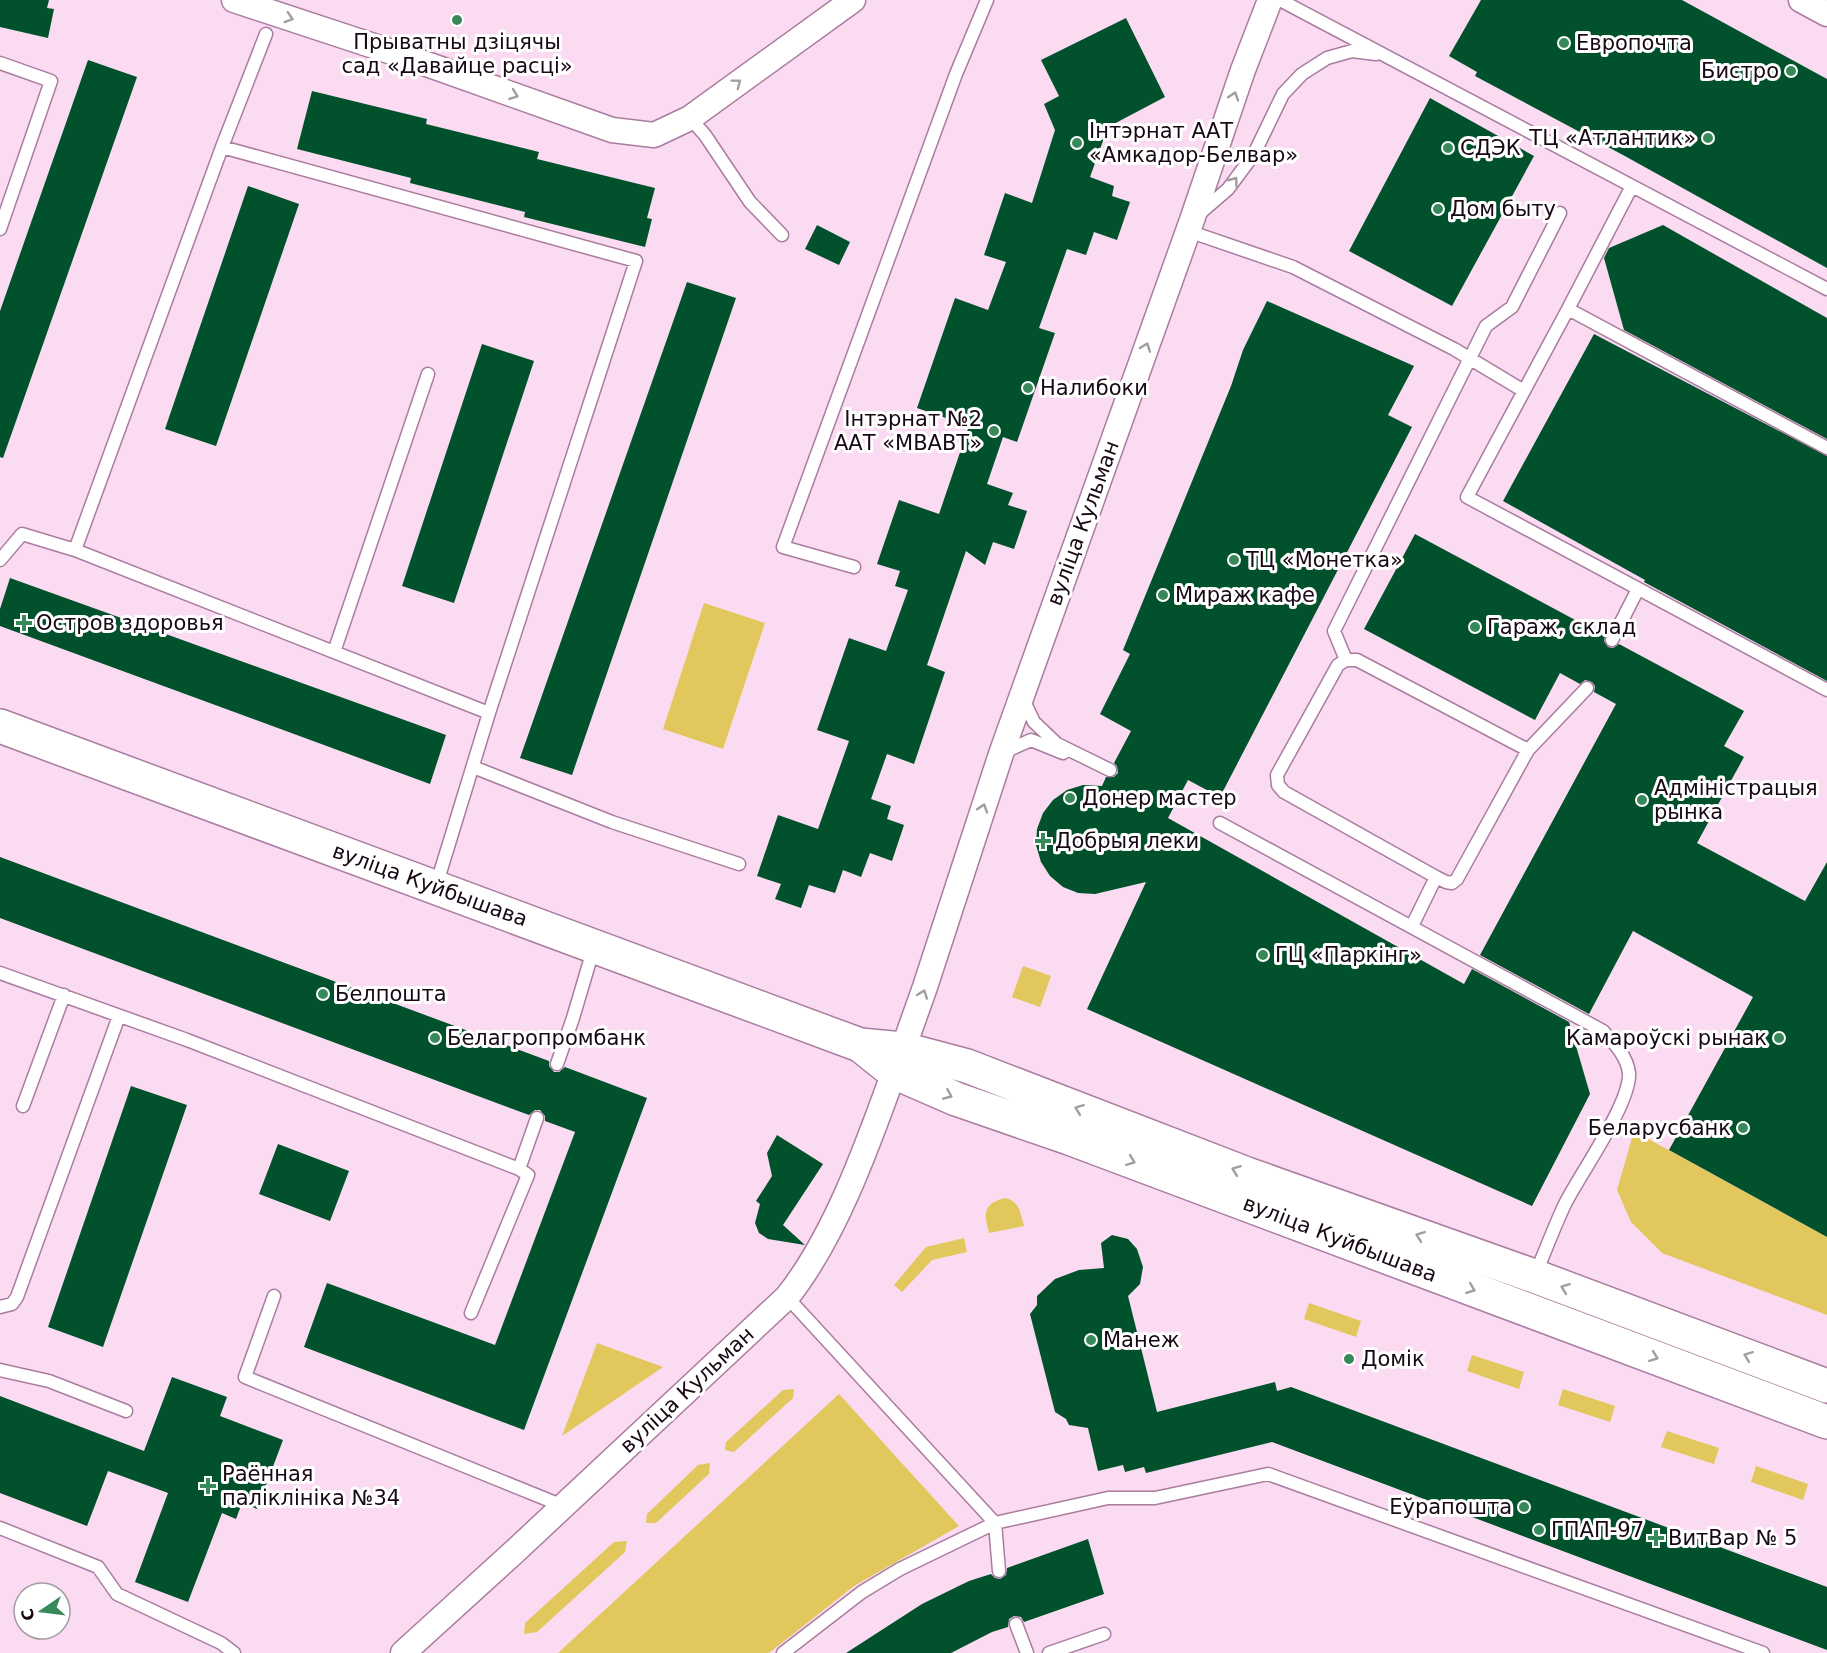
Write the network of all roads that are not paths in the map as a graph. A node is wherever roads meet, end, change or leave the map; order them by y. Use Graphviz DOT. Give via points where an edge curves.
graph roads {
  1 [pos="234,0"];
  2 [pos="853,0"];
  3 [pos="987,0"];
  4 [pos="1270,0"];
  5 [pos="1280,0"];
  6 [pos="1802,0"];
  7 [pos="1827,14"];
  8 [pos="266,34"];
  9 [pos="1383,54"];
  10 [pos="0,63"];
  11 [pos="690,118"];
  12 [pos="222,147"];
  13 [pos="1632,186"];
  14 [pos="1560,213"];
  15 [pos="1190,225"];
  16 [pos="0,229"];
  17 [pos="782,235"];
  18 [pos="1827,289"];
  19 [pos="1568,309"];
  20 [pos="1471,359"];
  21 [pos="428,374"];
  22 [pos="1524,391"];
  23 [pos="1827,448"];
  24 [pos="75,550"];
  25 [pos="0,560"];
  26 [pos="854,567"];
  27 [pos="1638,589"];
  28 [pos="1612,640"];
  29 [pos="334,652"];
  30 [pos="1346,660"];
  31 [pos="1587,687"];
  32 [pos="1827,690"];
  33 [pos="1022,697"];
  34 [pos="489,713"];
  35 [pos="0,726"];
  36 [pos="1528,750"];
  37 [pos="1001,754"];
  38 [pos="473,767"];
  39 [pos="1220,823"];
  40 [pos="739,864"];
  41 [pos="1436,877"];
  42 [pos="435,887"];
  43 [pos="1412,926"];
  44 [pos="594,946"];
  45 [pos="0,973"];
  46 [pos="64,995"];
  47 [pos="119,1016"];
  48 [pos="898,1060"];
  49 [pos="557,1064"];
  50 [pos="23,1106"];
  51 [pos="537,1118"];
  52 [pos="519,1169"];
  53 [pos="1534,1276"];
  54 [pos="274,1296"];
  55 [pos="787,1297"];
  56 [pos="0,1307"];
  57 [pos="471,1312"];
  58 [pos="0,1370"];
  59 [pos="1827,1386"];
  60 [pos="126,1411"];
  61 [pos="1827,1422"];
  62 [pos="563,1506"];
  63 [pos="995,1523"];
  64 [pos="0,1528"];
  65 [pos="999,1571"];
  66 [pos="1016,1624"];
  67 [pos="1104,1634"];
  68 [pos="234,1653"];
  69 [pos="403,1653"];
  70 [pos="783,1653"];
  71 [pos="1027,1653"];
  72 [pos="1049,1653"];
  73 [pos="1763,1653"];
  1 -- 11 [label="street, one-way" via="612,130 654,135"];
  11 -- 2 [label="street, one-way"];
  3 -- 26 [label="lane" via="956,74 783,547"];
  15 -- 4 [label="street, вуліца Кульман, one-way"];
  5 -- 9 [label="lane"];
  6 -- 7 [label="street"];
  8 -- 12 [label="lane"];
  9 -- 13 [label="lane"];
  15 -- 9 [label="lane, one-way" via="1228,189 1254,154 1283,94 1302,74 1327,58 1352,51"];
  10 -- 16 [label="lane" via="51,81"];
  11 -- 17 [label="lane" via="750,202"];
  12 -- 24 [label="lane"];
  12 -- 34 [label="lane" via="636,261"];
  13 -- 18 [label="lane"];
  13 -- 19 [label="lane"];
  14 -- 20 [label="lane" via="1512,307 1486,326"];
  15 -- 20 [label="lane" via="1293,267"];
  33 -- 15 [label="street, вуліца Кульман, one-way"];
  19 -- 22 [label="lane"];
  19 -- 23 [label="lane"];
  20 -- 22 [label="lane"];
  20 -- 30 [label="lane" via="1334,631"];
  21 -- 29 [label="lane"];
  22 -- 27 [label="lane" via="1467,497"];
  24 -- 25 [label="lane" via="22,534"];
  24 -- 29 [label="lane"];
  27 -- 28 [label="lane"];
  27 -- 32 [label="lane"];
  29 -- 34 [label="lane"];
  30 -- 36 [label="lane" via="1357,660"];
  30 -- 41 [label="lane" via="1338,665 1277,775 1278,785 1284,792"];
  31 -- 36 [label="lane"];
  33 -- 37 [label="street, вуліца Кульман"];
  33 -- 37 [label="lane" via="1034,722 1057,744 1109,772 1031,740"];
  34 -- 38 [label="lane"];
  35 -- 42 [label="main road, вуліца Куйбышава"];
  36 -- 41 [label="lane" via="1457,879 1452,883"];
  48 -- 37 [label="street, вуліца Кульман, one-way"];
  38 -- 40 [label="lane" via="612,822"];
  38 -- 42 [label="lane"];
  39 -- 43 [label="lane"];
  41 -- 43 [label="lane"];
  42 -- 44 [label="main road, вуліца Куйбышава"];
  43 -- 53 [label="lane" via="1603,1031 1625,1059 1629,1073 1627,1089 1565,1204"];
  44 -- 48 [label="main road, вуліца Куйбышава"];
  44 -- 49 [label="lane"];
  45 -- 46 [label="lane"];
  46 -- 47 [label="lane"];
  46 -- 50 [label="lane"];
  47 -- 52 [label="lane"];
  47 -- 56 [label="lane" via="17,1297 12,1304"];
  53 -- 48 [label="main road, вуліца Куйбышава, one-way" via="1247,1174 967,1066"];
  48 -- 55 [label="street, вуліца Кульман" via="841,1204 802,1278"];
  48 -- 61 [label="main road, вуліца Куйбышава, one-way" via="956,1099"];
  51 -- 52 [label="lane"];
  52 -- 57 [label="lane" via="528,1175"];
  59 -- 53 [label="main road, вуліца Куйбышава, one-way"];
  54 -- 62 [label="lane" via="245,1377"];
  55 -- 62 [label="street, вуліца Кульман"];
  55 -- 63 [label="lane"];
  58 -- 60 [label="lane" via="49,1381"];
  62 -- 69 [label="street, вуліца Кульман"];
  63 -- 65 [label="lane"];
  63 -- 70 [label="lane" via="900,1569"];
  63 -- 73 [label="lane" via="1108,1498 1155,1498 1268,1474"];
  64 -- 68 [label="lane" via="98,1567 117,1594 221,1643"];
  66 -- 71 [label="lane"];
  67 -- 72 [label="lane"];
}
